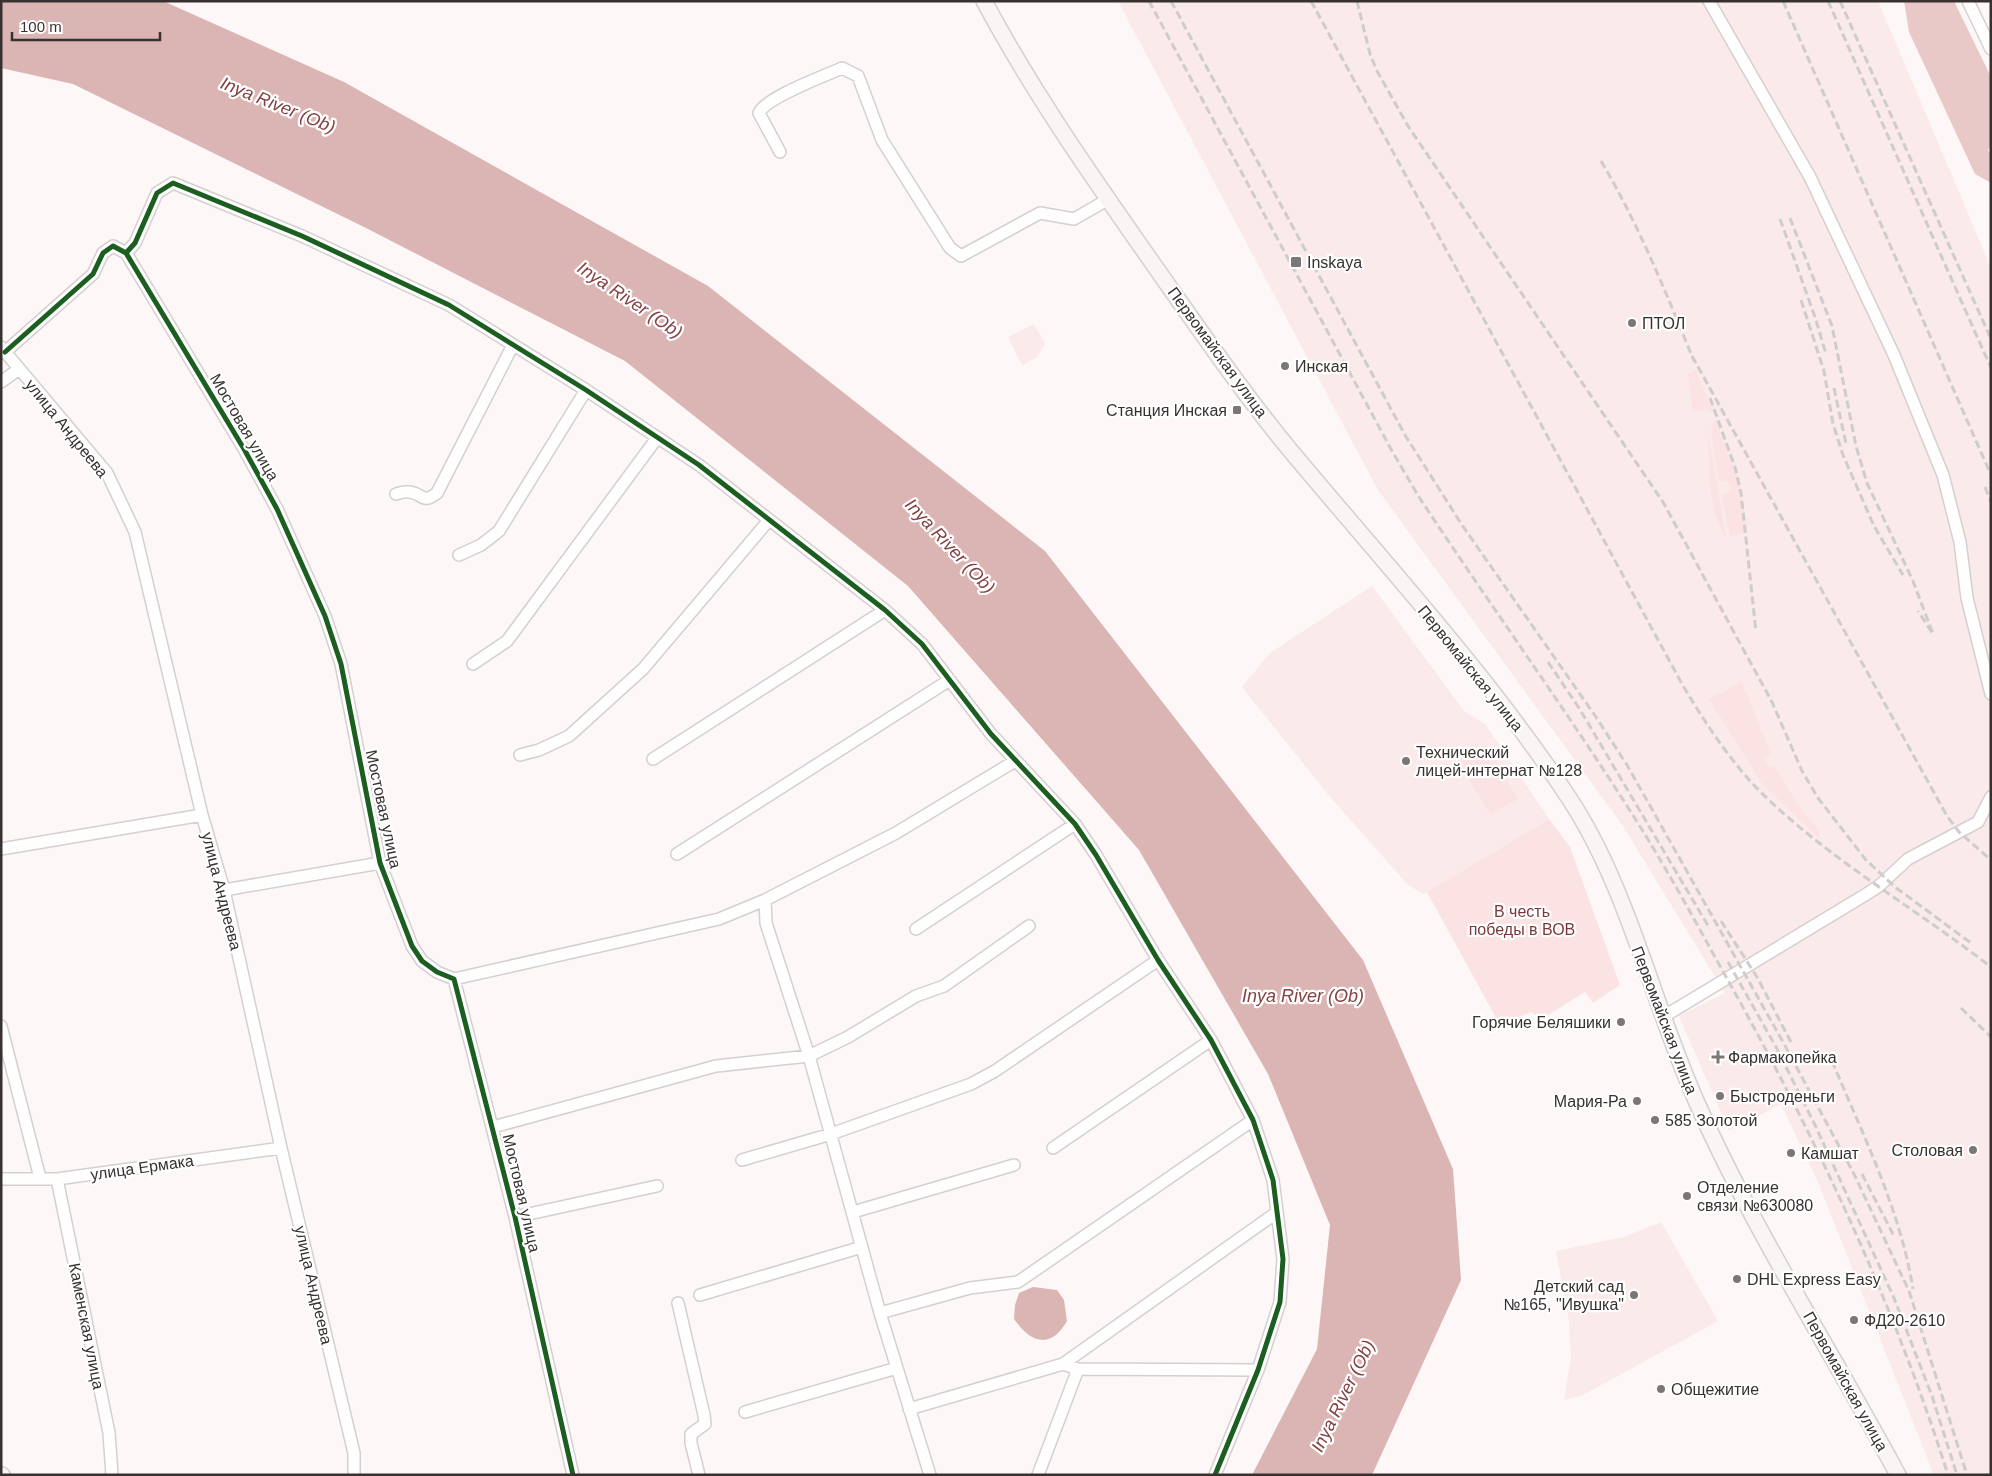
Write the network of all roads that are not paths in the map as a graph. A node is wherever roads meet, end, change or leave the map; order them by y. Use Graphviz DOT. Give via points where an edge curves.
graph roads {
  1 [pos="984,1"];
  2 [pos="1709,1"];
  3 [pos="1968,1"];
  4 [pos="1991,49"];
  5 [pos="780,152"];
  6 [pos="1107,200"];
  7 [pos="126,253"];
  8 [pos="513,345"];
  9 [pos="3,349"];
  10 [pos="19,369"];
  11 [pos="1,382"];
  12 [pos="586,390"];
  13 [pos="657,438"];
  14 [pos="396,494"];
  15 [pos="769,520"];
  16 [pos="459,555"];
  17 [pos="885,610"];
  18 [pos="473,664"];
  19 [pos="948,681"];
  20 [pos="1991,694"];
  21 [pos="520,755"];
  22 [pos="653,759"];
  23 [pos="1015,761"];
  24 [pos="1991,797"];
  25 [pos="202,816"];
  26 [pos="1075,824"];
  27 [pos="1,849"];
  28 [pos="677,854"];
  29 [pos="380,862"];
  30 [pos="224,890"];
  31 [pos="765,900"];
  32 [pos="1029,926"];
  33 [pos="916,930"];
  34 [pos="1158,960"];
  35 [pos="454,979"];
  36 [pos="1663,1018"];
  37 [pos="1,1026"];
  38 [pos="1211,1040"];
  39 [pos="809,1056"];
  40 [pos="1252,1120"];
  41 [pos="493,1127"];
  42 [pos="831,1134"];
  43 [pos="282,1148"];
  44 [pos="1053,1148"];
  45 [pos="742,1160"];
  46 [pos="1014,1166"];
  47 [pos="40,1178"];
  48 [pos="1,1179"];
  49 [pos="57,1179"];
  50 [pos="657,1186"];
  51 [pos="854,1212"];
  52 [pos="1276,1212"];
  53 [pos="515,1217"];
  54 [pos="862,1246"];
  55 [pos="700,1295"];
  56 [pos="678,1303"];
  57 [pos="880,1313"];
  58 [pos="1063,1364"];
  59 [pos="897,1368"];
  60 [pos="1078,1370"];
  61 [pos="1258,1370"];
  62 [pos="910,1409"];
  63 [pos="745,1412"];
  64 [pos="112,1475"];
  65 [pos="354,1475"];
  66 [pos="573,1475"];
  67 [pos="699,1475"];
  68 [pos="930,1475"];
  69 [pos="1038,1475"];
  70 [pos="1215,1475"];
  71 [pos="1898,1475"];
  1 -- 6 [label="main road, Первомайская улица"];
  2 -- 20 [label="street" via="1810,177 1894,355 1943,475 1960,542 1969,607"];
  3 -- 4 [label="street"];
  5 -- 6 [label="street" via="760,110 774,100 842,68 858,76 882,140 950,248 961,256 1040,213 1074,219"];
  6 -- 36 [label="main road, Первомайская улица" via="1226,367 1290,449 1506,707 1563,789 1599,852"];
  7 -- 8 [label="street" via="134,243 157,193 173,183 302,236 449,305"];
  7 -- 9 [label="street" via="113,246 103,253 93,274"];
  7 -- 29 [label="street, Мостовая улица" via="277,509 325,616 341,664"];
  8 -- 12 [label="street"];
  8 -- 14 [label="street" via="437,493 430,498 409,492"];
  9 -- 10 [label="street, улица Андреева"];
  10 -- 11 [label="street"];
  10 -- 25 [label="street, улица Андреева" via="107,473 135,532"];
  12 -- 13 [label="street"];
  12 -- 16 [label="street" via="499,531 481,546"];
  13 -- 15 [label="street"];
  13 -- 18 [label="street" via="507,641"];
  15 -- 17 [label="street"];
  15 -- 21 [label="street" via="643,669 569,736"];
  17 -- 19 [label="street" via="922,644"];
  17 -- 22 [label="street"];
  19 -- 23 [label="street"];
  19 -- 28 [label="street"];
  23 -- 26 [label="street"];
  23 -- 31 [label="street" via="896,833"];
  24 -- 36 [label="street" via="1978,822 1908,859 1869,892"];
  25 -- 27 [label="street"];
  25 -- 30 [label="street, улица Андреева"];
  26 -- 33 [label="street"];
  26 -- 34 [label="street"];
  29 -- 30 [label="street"];
  29 -- 35 [label="street, Мостовая улица" via="412,946 422,961"];
  30 -- 43 [label="street, улица Андреева"];
  31 -- 35 [label="street" via="719,919"];
  31 -- 39 [label="street" via="766,923"];
  32 -- 39 [label="street" via="944,986 916,996 848,1037"];
  34 -- 38 [label="street"];
  34 -- 42 [label="street" via="971,1084"];
  35 -- 41 [label="street, Мостовая улица"];
  36 -- 71 [label="main road, Первомайская улица" via="1695,1099 1738,1187"];
  37 -- 47 [label="street"];
  38 -- 40 [label="street"];
  38 -- 44 [label="street"];
  39 -- 41 [label="street" via="716,1066"];
  39 -- 42 [label="street"];
  40 -- 52 [label="street" via="1273,1180"];
  40 -- 57 [label="street" via="1018,1282 970,1288"];
  41 -- 53 [label="street, Мостовая улица"];
  42 -- 45 [label="street"];
  42 -- 51 [label="street"];
  43 -- 49 [label="street, улица Ермака"];
  43 -- 65 [label="street, улица Андреева" via="354,1452"];
  46 -- 51 [label="street"];
  47 -- 48 [label="street, улица Ермака"];
  47 -- 49 [label="street, улица Ермака"];
  49 -- 64 [label="street, Каменская улица" via="108,1433"];
  50 -- 53 [label="street"];
  51 -- 54 [label="street"];
  52 -- 58 [label="street"];
  52 -- 61 [label="street" via="1283,1259 1280,1302"];
  53 -- 66 [label="street, Мостовая улица"];
  54 -- 55 [label="street"];
  54 -- 57 [label="street"];
  56 -- 67 [label="street" via="704,1415 705,1424 692,1434 691,1444"];
  57 -- 59 [label="street"];
  58 -- 60 [label="street"];
  58 -- 62 [label="street"];
  59 -- 62 [label="street"];
  59 -- 63 [label="street"];
  60 -- 61 [label="street"];
  60 -- 69 [label="street"];
  61 -- 70 [label="street"];
  62 -- 68 [label="street"];
}
